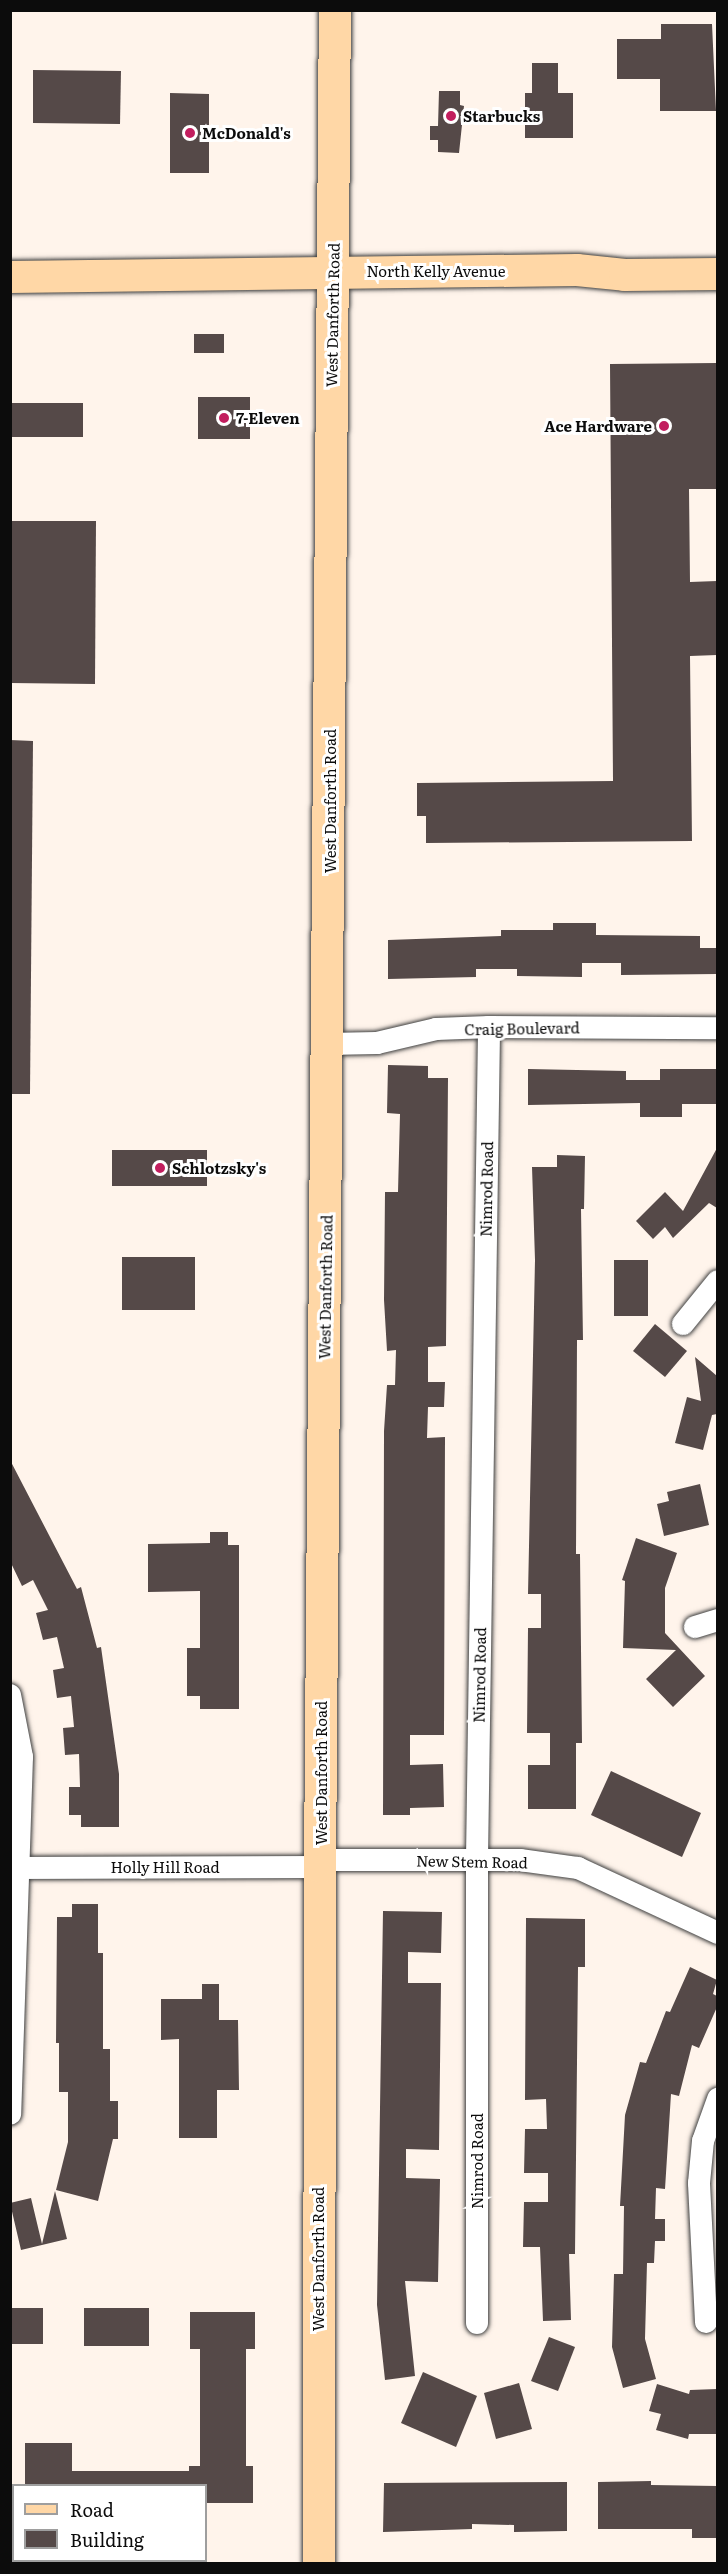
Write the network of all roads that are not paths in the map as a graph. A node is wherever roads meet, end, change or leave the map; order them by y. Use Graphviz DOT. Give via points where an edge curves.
graph roads {
  1 [pos="335,10"];
  2 [pos="332,272"];
  3 [pos="717,274"];
  4 [pos="10,277"];
  5 [pos="489,1027"];
  6 [pos="717,1028"];
  7 [pos="327,1044"];
  8 [pos="717,1281"];
  9 [pos="683,1324"];
  10 [pos="717,1620"];
  11 [pos="694,1627"];
  12 [pos="10,1695"];
  13 [pos="477,1859"];
  14 [pos="320,1863"];
  15 [pos="15,1868"];
  16 [pos="717,1933"];
  17 [pos="717,2099"];
  18 [pos="10,2114"];
  19 [pos="706,2322"];
  20 [pos="477,2323"];
  21 [pos="318,2564"];
  1 -- 2 [label="main road, West Danforth Road"];
  2 -- 3 [label="main road, North Kelly Avenue" via="577,270 625,275"];
  2 -- 4 [label="main road, North Kelly Avenue"];
  2 -- 7 [label="main road, West Danforth Road"];
  5 -- 6 [label="street, Craig Boulevard"];
  5 -- 7 [label="street, Craig Boulevard" via="436,1029 377,1043"];
  5 -- 13 [label="street, Nimrod Road"];
  7 -- 14 [label="main road, West Danforth Road"];
  8 -- 9 [label="street"];
  10 -- 11 [label="street"];
  12 -- 15 [label="street" via="22,1757"];
  13 -- 14 [label="street, New Stem Road"];
  13 -- 16 [label="street, New Stem Road" via="578,1868"];
  13 -- 20 [label="street, Nimrod Road"];
  14 -- 15 [label="street, Holly Hill Road"];
  14 -- 21 [label="main road, West Danforth Road"];
  15 -- 18 [label="street"];
  17 -- 19 [label="street" via="703,2141 699,2183"];
}
